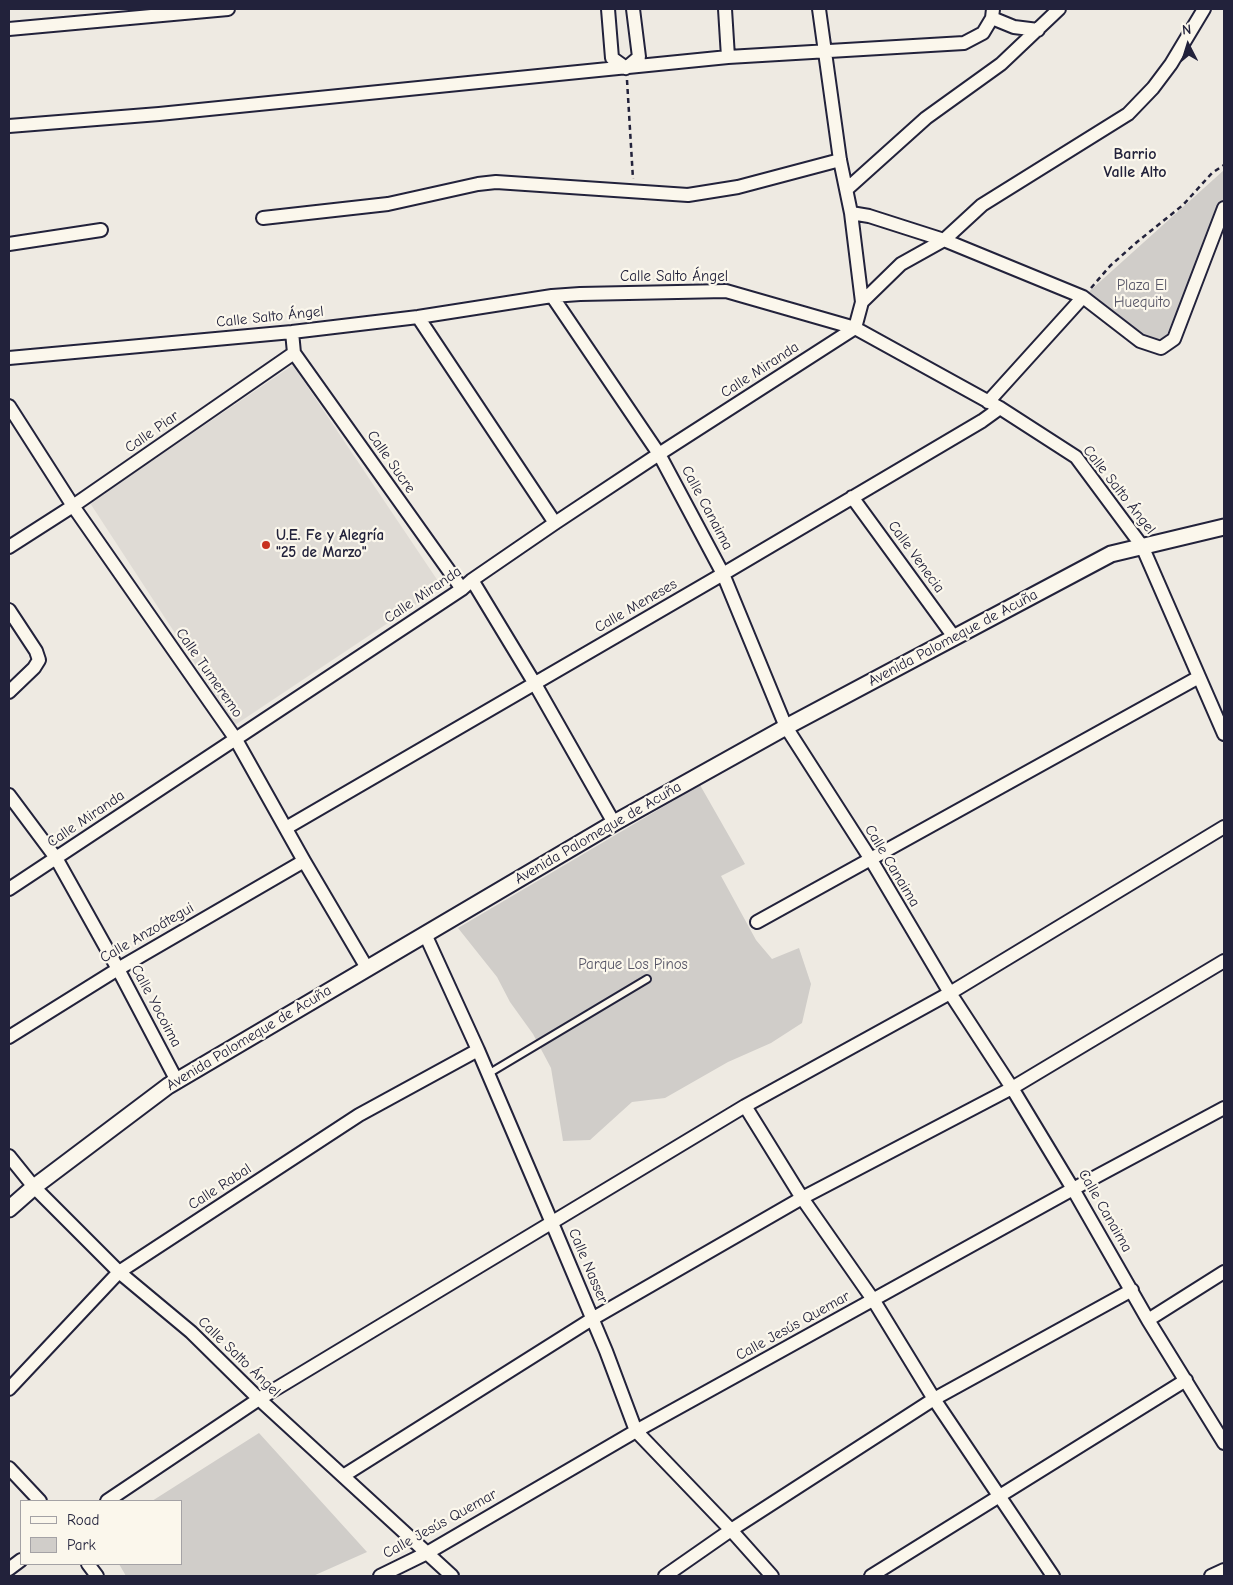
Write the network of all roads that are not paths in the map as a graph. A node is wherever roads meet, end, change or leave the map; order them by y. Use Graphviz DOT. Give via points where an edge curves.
graph roads {
  1 [pos="228,9"];
  2 [pos="608,9"];
  3 [pos="633,9"];
  4 [pos="725,9"];
  5 [pos="819,9"];
  6 [pos="1059,9"];
  7 [pos="1204,9"];
  8 [pos="992,13"];
  9 [pos="9,29"];
  10 [pos="1038,30"];
  11 [pos="824,52"];
  12 [pos="728,57"];
  13 [pos="626,68"];
  14 [pos="9,126"];
  15 [pos="840,160"];
  16 [pos="847,189"];
  17 [pos="1224,208"];
  18 [pos="851,213"];
  19 [pos="263,218"];
  20 [pos="101,230"];
  21 [pos="944,240"];
  22 [pos="9,244"];
  23 [pos="552,296"];
  24 [pos="1084,297"];
  25 [pos="862,302"];
  26 [pos="418,317"];
  27 [pos="856,328"];
  28 [pos="292,332"];
  29 [pos="294,353"];
  30 [pos="9,358"];
  31 [pos="994,405"];
  32 [pos="9,406"];
  33 [pos="659,454"];
  34 [pos="852,497"];
  35 [pos="73,506"];
  36 [pos="555,523"];
  37 [pos="1224,527"];
  38 [pos="1142,546"];
  39 [pos="9,547"];
  40 [pos="723,574"];
  41 [pos="472,580"];
  42 [pos="462,589"];
  43 [pos="9,610"];
  44 [pos="954,636"];
  45 [pos="1199,677"];
  46 [pos="534,684"];
  47 [pos="9,692"];
  48 [pos="786,727"];
  49 [pos="1224,734"];
  50 [pos="236,738"];
  51 [pos="9,795"];
  52 [pos="614,823"];
  53 [pos="286,828"];
  54 [pos="1224,828"];
  55 [pos="56,858"];
  56 [pos="870,858"];
  57 [pos="304,861"];
  58 [pos="9,888"];
  59 [pos="756,922"];
  60 [pos="425,934"];
  61 [pos="1224,961"];
  62 [pos="367,968"];
  63 [pos="118,969"];
  64 [pos="647,979"];
  65 [pos="950,993"];
  66 [pos="9,1037"];
  67 [pos="478,1050"];
  68 [pos="488,1074"];
  69 [pos="177,1081"];
  70 [pos="1012,1088"];
  71 [pos="745,1106"];
  72 [pos="1224,1108"];
  73 [pos="9,1156"];
  74 [pos="34,1187"];
  75 [pos="1073,1189"];
  76 [pos="802,1198"];
  77 [pos="9,1209"];
  78 [pos="552,1223"];
  79 [pos="119,1272"];
  80 [pos="1224,1272"];
  81 [pos="1132,1290"];
  82 [pos="874,1301"];
  83 [pos="592,1319"];
  84 [pos="1148,1320"];
  85 [pos="1186,1380"];
  86 [pos="9,1389"];
  87 [pos="259,1399"];
  88 [pos="934,1399"];
  89 [pos="636,1431"];
  90 [pos="1224,1443"];
  91 [pos="9,1468"];
  92 [pos="344,1476"];
  93 [pos="999,1496"];
  94 [pos="39,1500"];
  95 [pos="108,1500"];
  96 [pos="731,1530"];
  97 [pos="427,1553"];
  98 [pos="20,1561"];
  99 [pos="89,1565"];
  100 [pos="9,1569"];
  101 [pos="1224,1570"];
  102 [pos="96,1576"];
  103 [pos="380,1576"];
  104 [pos="452,1576"];
  105 [pos="665,1576"];
  106 [pos="772,1576"];
  107 [pos="871,1576"];
  108 [pos="1053,1576"];
  109 [pos="1211,1576"];
  1 -- 9 [label="street"];
  2 -- 13 [label="street" via="612,58"];
  3 -- 13 [label="street" via="639,57"];
  4 -- 12 [label="street"];
  5 -- 11 [label="street"];
  6 -- 10 [label="street"];
  7 -- 21 [label="street" via="1171,64 1128,114 982,205"];
  8 -- 10 [label="street" via="1014,27"];
  8 -- 11 [label="street" via="983,32 964,43"];
  10 -- 16 [label="street" via="1001,64 926,118"];
  11 -- 12 [label="street"];
  11 -- 15 [label="street"];
  12 -- 13 [label="street"];
  13 -- 14 [label="street"];
  15 -- 16 [label="street"];
  15 -- 19 [label="street" via="738,187 688,195 496,182 388,204"];
  16 -- 18 [label="street"];
  17 -- 24 [label="street" via="1174,339 1161,348 1140,341"];
  18 -- 21 [label="street"];
  18 -- 25 [label="street"];
  20 -- 22 [label="street"];
  21 -- 24 [label="street"];
  21 -- 25 [label="street" via="901,264"];
  23 -- 26 [label="street, Calle Salto Ángel"];
  23 -- 27 [label="street, Calle Salto Ángel" via="726,291"];
  23 -- 33 [label="street, Calle Canaima"];
  24 -- 31 [label="street, Calle Meneses"];
  25 -- 27 [label="street"];
  26 -- 28 [label="street, Calle Salto Ángel"];
  26 -- 36 [label="street"];
  27 -- 31 [label="street, Calle Salto Ángel"];
  27 -- 33 [label="street, Calle Miranda"];
  28 -- 29 [label="street"];
  28 -- 30 [label="street, Calle Salto Ángel"];
  29 -- 35 [label="street, Calle Piar"];
  29 -- 42 [label="street, Calle Sucre"];
  31 -- 34 [label="street, Calle Meneses" via="982,421"];
  31 -- 38 [label="street, Calle Salto Ángel" via="1076,457"];
  32 -- 35 [label="street, Calle Tumeremo"];
  33 -- 36 [label="street, Calle Miranda"];
  33 -- 40 [label="street, Calle Canaima"];
  34 -- 40 [label="street, Calle Meneses"];
  34 -- 44 [label="street, Calle Venecia"];
  35 -- 39 [label="street, Calle Piar"];
  35 -- 50 [label="street, Calle Tumeremo"];
  36 -- 41 [label="street, Calle Miranda"];
  37 -- 38 [label="street, Avenida Palomeque de Acuña"];
  38 -- 44 [label="street, Avenida Palomeque de Acuña" via="1111,554"];
  38 -- 45 [label="street, Calle Salto Ángel"];
  40 -- 46 [label="street, Calle Meneses"];
  40 -- 48 [label="street, Calle Canaima"];
  41 -- 42 [label="street, Calle Miranda"];
  41 -- 46 [label="street"];
  42 -- 50 [label="street, Calle Miranda"];
  43 -- 47 [label="street" via="39,660"];
  44 -- 48 [label="street, Avenida Palomeque de Acuña"];
  45 -- 49 [label="street, Calle Salto Ángel"];
  45 -- 56 [label="street"];
  46 -- 52 [label="street"];
  46 -- 53 [label="street, Calle Meneses"];
  48 -- 52 [label="street, Avenida Palomeque de Acuña"];
  48 -- 56 [label="street, Calle Canaima"];
  50 -- 53 [label="street, Calle Tumeremo"];
  50 -- 55 [label="street, Calle Miranda"];
  51 -- 55 [label="street, Calle Yocoima"];
  52 -- 60 [label="street, Avenida Palomeque de Acuña"];
  53 -- 57 [label="street, Calle Tumeremo"];
  54 -- 65 [label="street"];
  55 -- 58 [label="street, Calle Miranda"];
  55 -- 63 [label="street, Calle Yocoima"];
  56 -- 59 [label="street"];
  56 -- 65 [label="street, Calle Canaima"];
  57 -- 62 [label="street, Calle Tumeremo"];
  57 -- 63 [label="street, Calle Anzoátegui"];
  60 -- 62 [label="street, Avenida Palomeque de Acuña"];
  60 -- 67 [label="street, Calle Nasser"];
  61 -- 70 [label="street"];
  62 -- 69 [label="street, Avenida Palomeque de Acuña"];
  63 -- 66 [label="street, Calle Anzoátegui"];
  63 -- 69 [label="street, Calle Yocoima"];
  64 -- 68 [label="lane"];
  65 -- 70 [label="street, Calle Canaima"];
  65 -- 71 [label="street"];
  67 -- 68 [label="street, Calle Nasser"];
  67 -- 79 [label="street, Calle Rabal" via="359,1116"];
  68 -- 78 [label="street, Calle Nasser"];
  69 -- 74 [label="street, Avenida Palomeque de Acuña"];
  70 -- 75 [label="street, Calle Canaima"];
  70 -- 76 [label="street"];
  71 -- 76 [label="street"];
  71 -- 78 [label="street"];
  72 -- 75 [label="street, Calle Jesús Quemar"];
  73 -- 74 [label="street, Calle Salto Ángel"];
  74 -- 77 [label="street, Avenida Palomeque de Acuña"];
  74 -- 79 [label="street, Calle Salto Ángel"];
  75 -- 81 [label="street, Calle Canaima"];
  75 -- 82 [label="street, Calle Jesús Quemar"];
  76 -- 82 [label="street"];
  76 -- 83 [label="street"];
  78 -- 83 [label="street, Calle Nasser"];
  78 -- 87 [label="street"];
  79 -- 86 [label="street, Calle Rabal"];
  79 -- 87 [label="street, Calle Salto Ángel" via="190,1332"];
  80 -- 84 [label="street"];
  81 -- 84 [label="street, Calle Canaima"];
  81 -- 88 [label="street"];
  82 -- 88 [label="street"];
  82 -- 89 [label="street, Calle Jesús Quemar"];
  83 -- 89 [label="street, Calle Nasser"];
  83 -- 92 [label="street"];
  84 -- 85 [label="street, Calle Canaima"];
  85 -- 90 [label="street, Calle Canaima"];
  85 -- 93 [label="street"];
  87 -- 92 [label="street, Calle Salto Ángel"];
  87 -- 95 [label="street"];
  88 -- 93 [label="street"];
  88 -- 96 [label="street"];
  89 -- 96 [label="street, Calle Nasser"];
  89 -- 97 [label="street, Calle Jesús Quemar"];
  91 -- 94 [label="street"];
  92 -- 97 [label="street, Calle Salto Ángel"];
  93 -- 107 [label="street"];
  93 -- 108 [label="street"];
  96 -- 105 [label="street"];
  96 -- 106 [label="street, Calle Nasser"];
  97 -- 103 [label="street, Calle Jesús Quemar"];
  97 -- 104 [label="street, Calle Salto Ángel"];
  98 -- 100 [label="street"];
  99 -- 102 [label="street"];
  101 -- 109 [label="street"];
}
